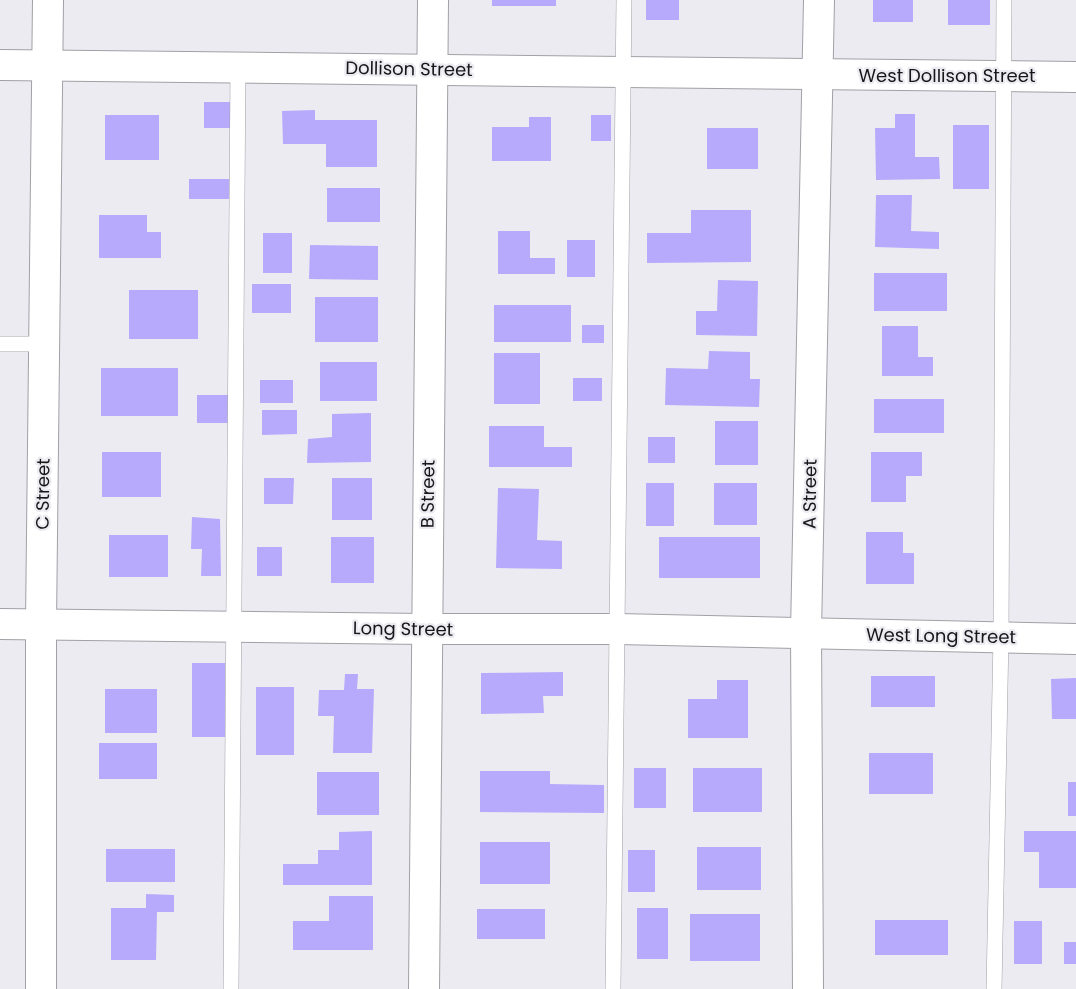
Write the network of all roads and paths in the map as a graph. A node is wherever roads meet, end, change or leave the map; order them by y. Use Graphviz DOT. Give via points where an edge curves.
graph roads {
  1 [pos="48,0"];
  2 [pos="433,0"];
  3 [pos="624,0"];
  4 [pos="819,0"];
  5 [pos="1004,0"];
  6 [pos="0,65"];
  7 [pos="46,65"];
  8 [pos="238,68"];
  9 [pos="433,69"];
  10 [pos="623,71"];
  11 [pos="819,75"];
  12 [pos="1004,76"];
  13 [pos="1076,77"];
  14 [pos="0,344"];
  15 [pos="44,344"];
  16 [pos="0,624"];
  17 [pos="41,624"];
  18 [pos="234,626"];
  19 [pos="426,629"];
  20 [pos="618,629"];
  21 [pos="806,632"];
  22 [pos="1001,637"];
  23 [pos="1076,639"];
  24 [pos="41,989"];
  25 [pos="231,989"];
  26 [pos="424,989"];
  27 [pos="613,989"];
  28 [pos="808,989"];
  29 [pos="994,989"];
  1 -- 7 [label="street, C Street"];
  2 -- 9 [label="street, B Street"];
  3 -- 10 [label="lane"];
  4 -- 11 [label="street, A Street"];
  5 -- 12 [label="lane"];
  6 -- 7 [label="street, Dollison Street"];
  7 -- 8 [label="street, Dollison Street"];
  7 -- 15 [label="street, C Street"];
  8 -- 9 [label="street, Dollison Street"];
  8 -- 18 [label="lane"];
  9 -- 10 [label="street, Dollison Street"];
  9 -- 19 [label="street, B Street"];
  10 -- 11 [label="street, Dollison Street"];
  10 -- 20 [label="lane"];
  11 -- 12 [label="street, West Dollison Street"];
  11 -- 21 [label="street, A Street"];
  12 -- 13 [label="street, West Dollison Street"];
  12 -- 22 [label="lane"];
  14 -- 15 [label="lane"];
  15 -- 17 [label="street, C Street"];
  16 -- 17 [label="street, Long Street"];
  17 -- 18 [label="street, Long Street"];
  17 -- 24 [label="street, C Street"];
  18 -- 19 [label="street, Long Street"];
  18 -- 25 [label="lane"];
  19 -- 20 [label="street, Long Street"];
  19 -- 26 [label="street, B Street"];
  20 -- 21 [label="street, Long Street"];
  20 -- 27 [label="lane"];
  21 -- 22 [label="street, West Long Street"];
  21 -- 28 [label="street, A Street"];
  22 -- 23 [label="street, West Long Street"];
  22 -- 29 [label="lane"];
}
